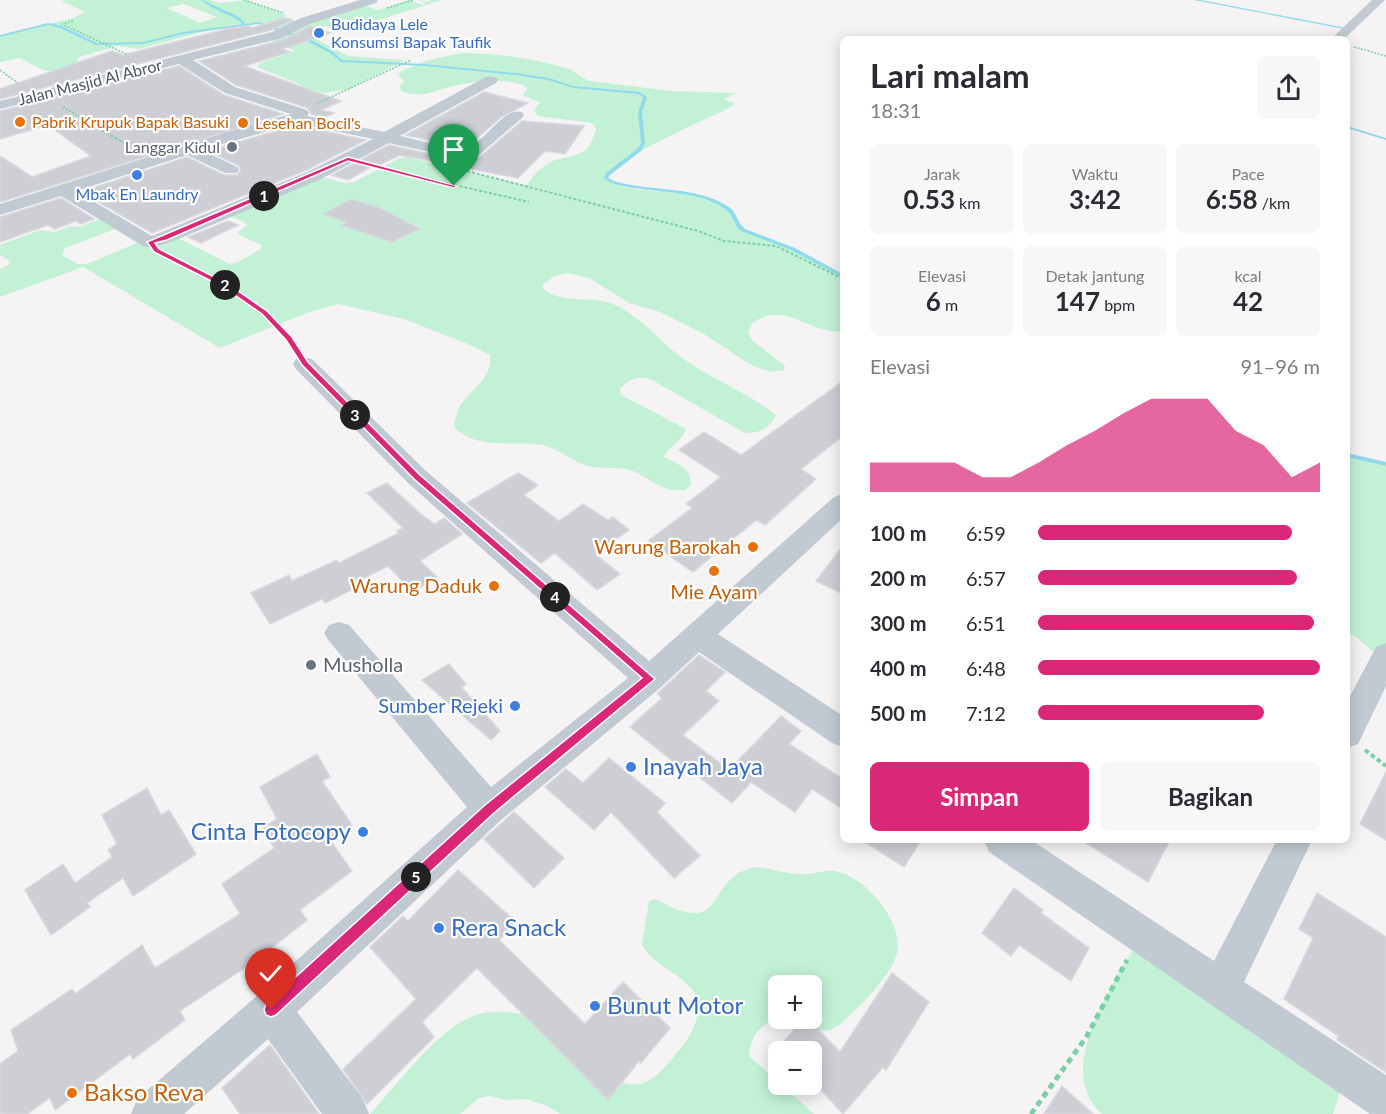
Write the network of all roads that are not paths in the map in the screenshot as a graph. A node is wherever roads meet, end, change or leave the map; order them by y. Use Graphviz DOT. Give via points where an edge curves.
graph roads {
  1 [pos="372,0"];
  2 [pos="1379,0"];
  3 [pos="1340,36"];
  4 [pos="181,59"];
  5 [pos="491,80"];
  6 [pos="0,105"];
  7 [pos="298,115"];
  8 [pos="517,115"];
  9 [pos="387,137"];
  10 [pos="189,150"];
  11 [pos="231,170"];
  12 [pos="61,189"];
  13 [pos="0,210"];
  14 [pos="304,364"];
  15 [pos="840,506"];
  16 [pos="339,633"];
  17 [pos="698,636"];
  18 [pos="1386,655"];
  19 [pos="649,679"];
  20 [pos="1350,728"];
  21 [pos="840,731"];
  22 [pos="489,809"];
  23 [pos="1006,843"];
  24 [pos="1294,843"];
  25 [pos="1221,988"];
  26 [pos="271,1010"];
  27 [pos="1386,1101"];
  28 [pos="152,1114"];
  29 [pos="348,1114"];
  1 -- 4 [label="street, Jalan Masjid Al Abror" via="289,29"];
  2 -- 3 [label="street"];
  4 -- 6 [label="street, Jalan Masjid Al Abror"];
  4 -- 7 [label="street, Jalan Masjid Al Abror" via="230,90"];
  5 -- 9 [label="street"];
  7 -- 9 [label="street, Jalan Masjid Al Abror"];
  7 -- 10 [label="street"];
  8 -- 9 [label="street, Jalan Masjid Al Abror" via="473,152 453,152"];
  9 -- 12 [label="street" via="348,159 150,242"];
  10 -- 11 [label="street"];
  10 -- 12 [label="street"];
  12 -- 13 [label="street"];
  14 -- 19 [label="street" via="417,477"];
  15 -- 17 [label="street"];
  16 -- 22 [label="street"];
  17 -- 19 [label="street"];
  17 -- 21 [label="street"];
  18 -- 20 [label="street"];
  19 -- 22 [label="street"];
  22 -- 26 [label="street"];
  23 -- 25 [label="street"];
  24 -- 25 [label="street"];
  25 -- 27 [label="street"];
  26 -- 28 [label="street"];
  26 -- 29 [label="street"];
}
